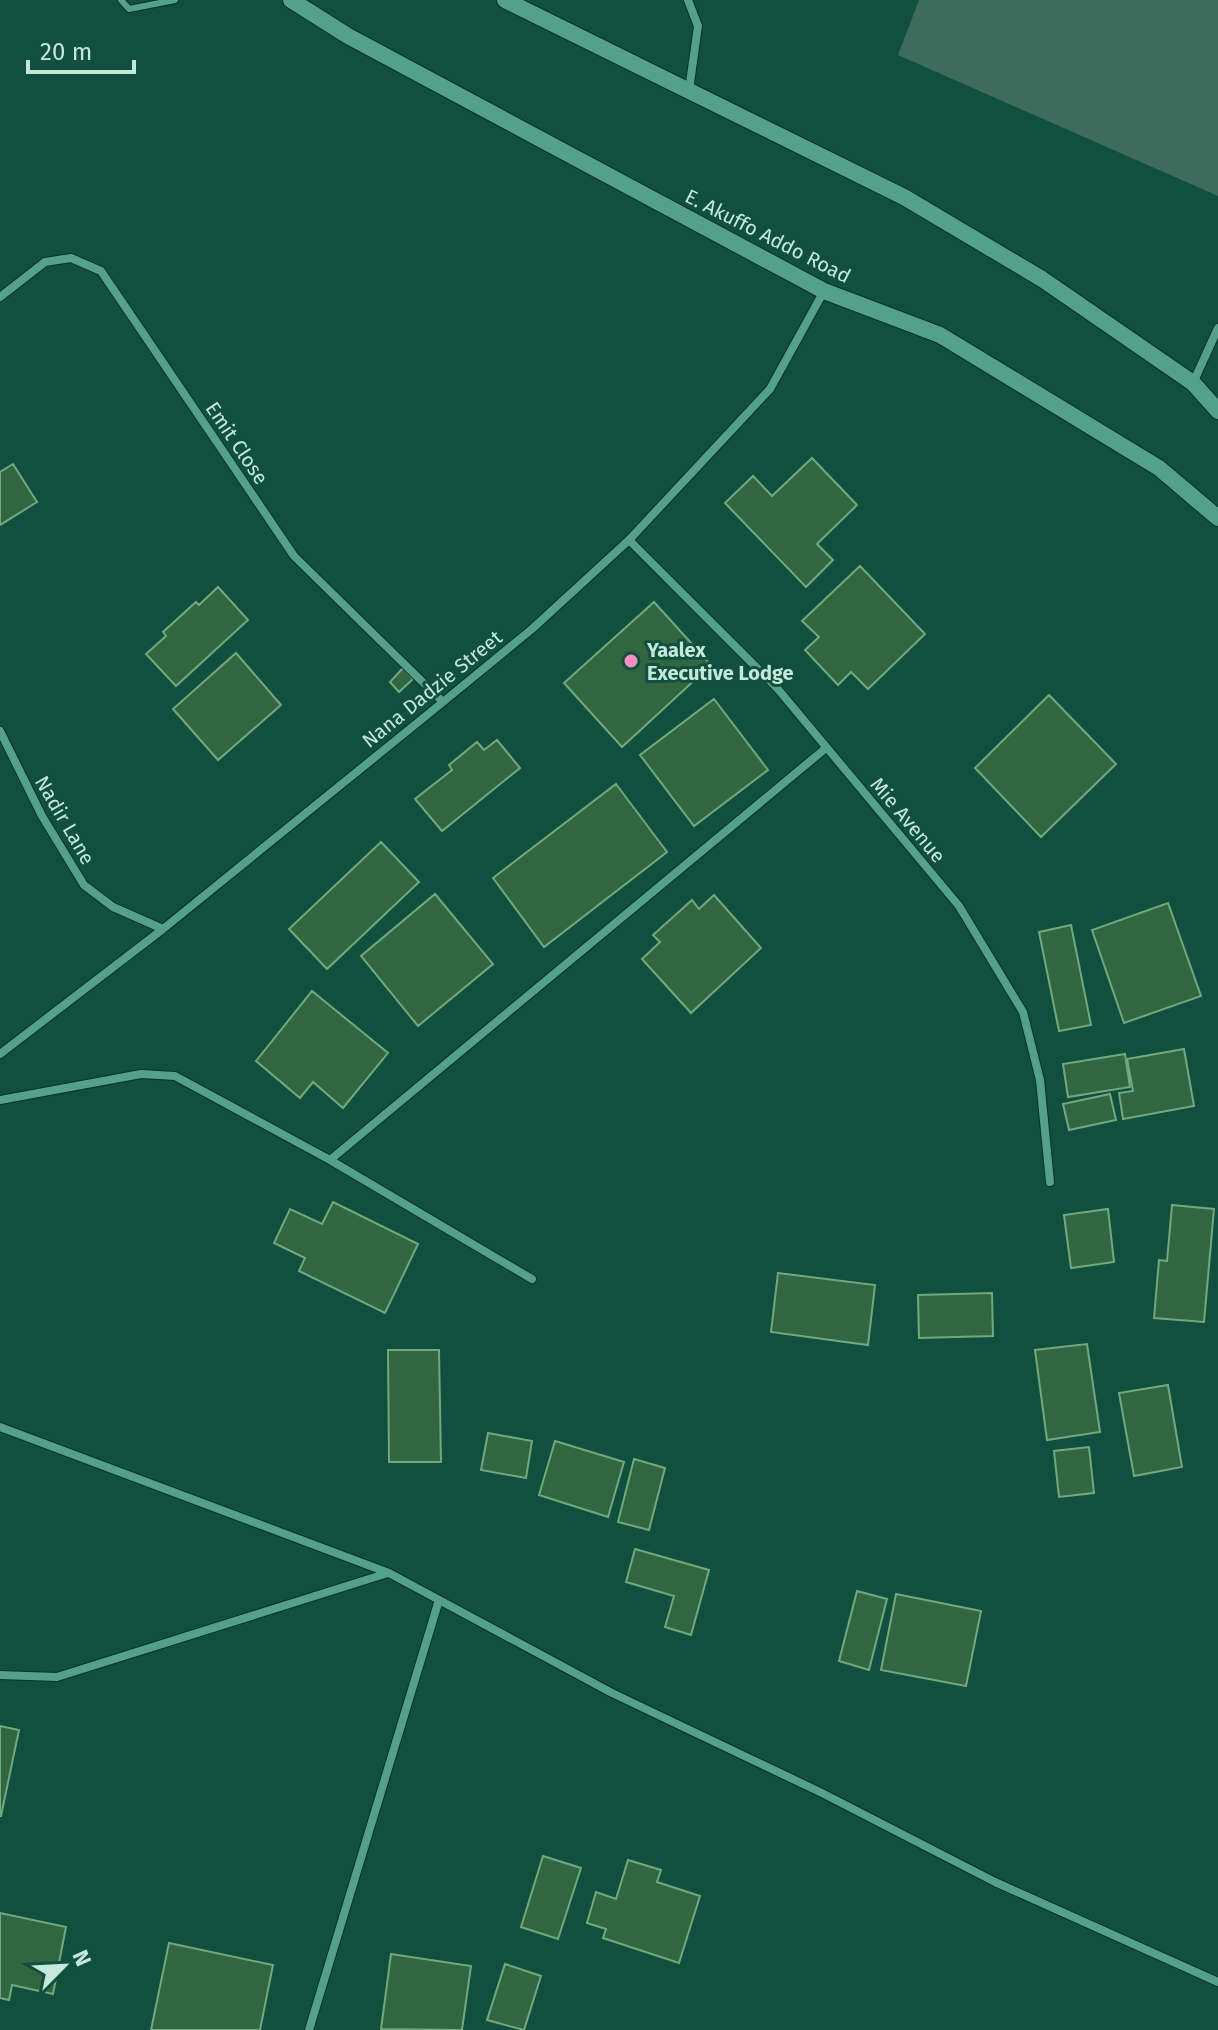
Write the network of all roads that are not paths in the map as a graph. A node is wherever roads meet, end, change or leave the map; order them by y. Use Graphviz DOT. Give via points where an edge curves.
graph roads {
  1 [pos="121,0"];
  2 [pos="175,0"];
  3 [pos="291,0"];
  4 [pos="505,0"];
  5 [pos="688,0"];
  6 [pos="689,91"];
  7 [pos="824,291"];
  8 [pos="0,297"];
  9 [pos="1218,328"];
  10 [pos="1193,383"];
  11 [pos="1218,411"];
  12 [pos="1218,518"];
  13 [pos="629,540"];
  14 [pos="443,702"];
  15 [pos="0,731"];
  16 [pos="826,748"];
  17 [pos="163,929"];
  18 [pos="0,1054"];
  19 [pos="0,1100"];
  20 [pos="330,1160"];
  21 [pos="1050,1182"];
  22 [pos="532,1279"];
  23 [pos="0,1427"];
  24 [pos="389,1573"];
  25 [pos="439,1600"];
  26 [pos="0,1675"];
  27 [pos="1218,1982"];
  28 [pos="309,2030"];
  1 -- 2 [label="lane" via="129,9"];
  3 -- 7 [label="main road, E. Akuffo Addo Road" via="348,36"];
  4 -- 6 [label="main road"];
  5 -- 6 [label="street" via="698,26"];
  6 -- 10 [label="main road" via="904,197 1042,279"];
  7 -- 12 [label="main road, E. Akuffo Addo Road" via="940,335 1159,468"];
  7 -- 13 [label="street, Nana Dadzie Street" via="770,389"];
  8 -- 14 [label="street, Emit Close" via="45,262 71,258 101,271 294,556"];
  9 -- 10 [label="street"];
  10 -- 11 [label="main road"];
  13 -- 14 [label="street, Nana Dadzie Street"];
  13 -- 16 [label="street, Mie Avenue" via="777,688"];
  14 -- 17 [label="street, Nana Dadzie Street"];
  15 -- 17 [label="street, Nadir Lane" via="84,885 113,907"];
  16 -- 20 [label="street"];
  16 -- 21 [label="street, Mie Avenue" via="959,906 1023,1012 1040,1080"];
  17 -- 18 [label="street, Nana Dadzie Street"];
  19 -- 20 [label="street" via="141,1074 175,1076"];
  20 -- 22 [label="street"];
  23 -- 24 [label="street"];
  24 -- 25 [label="street"];
  24 -- 26 [label="street" via="57,1677"];
  25 -- 27 [label="street" via="612,1693 995,1882"];
  25 -- 28 [label="street"];
}
